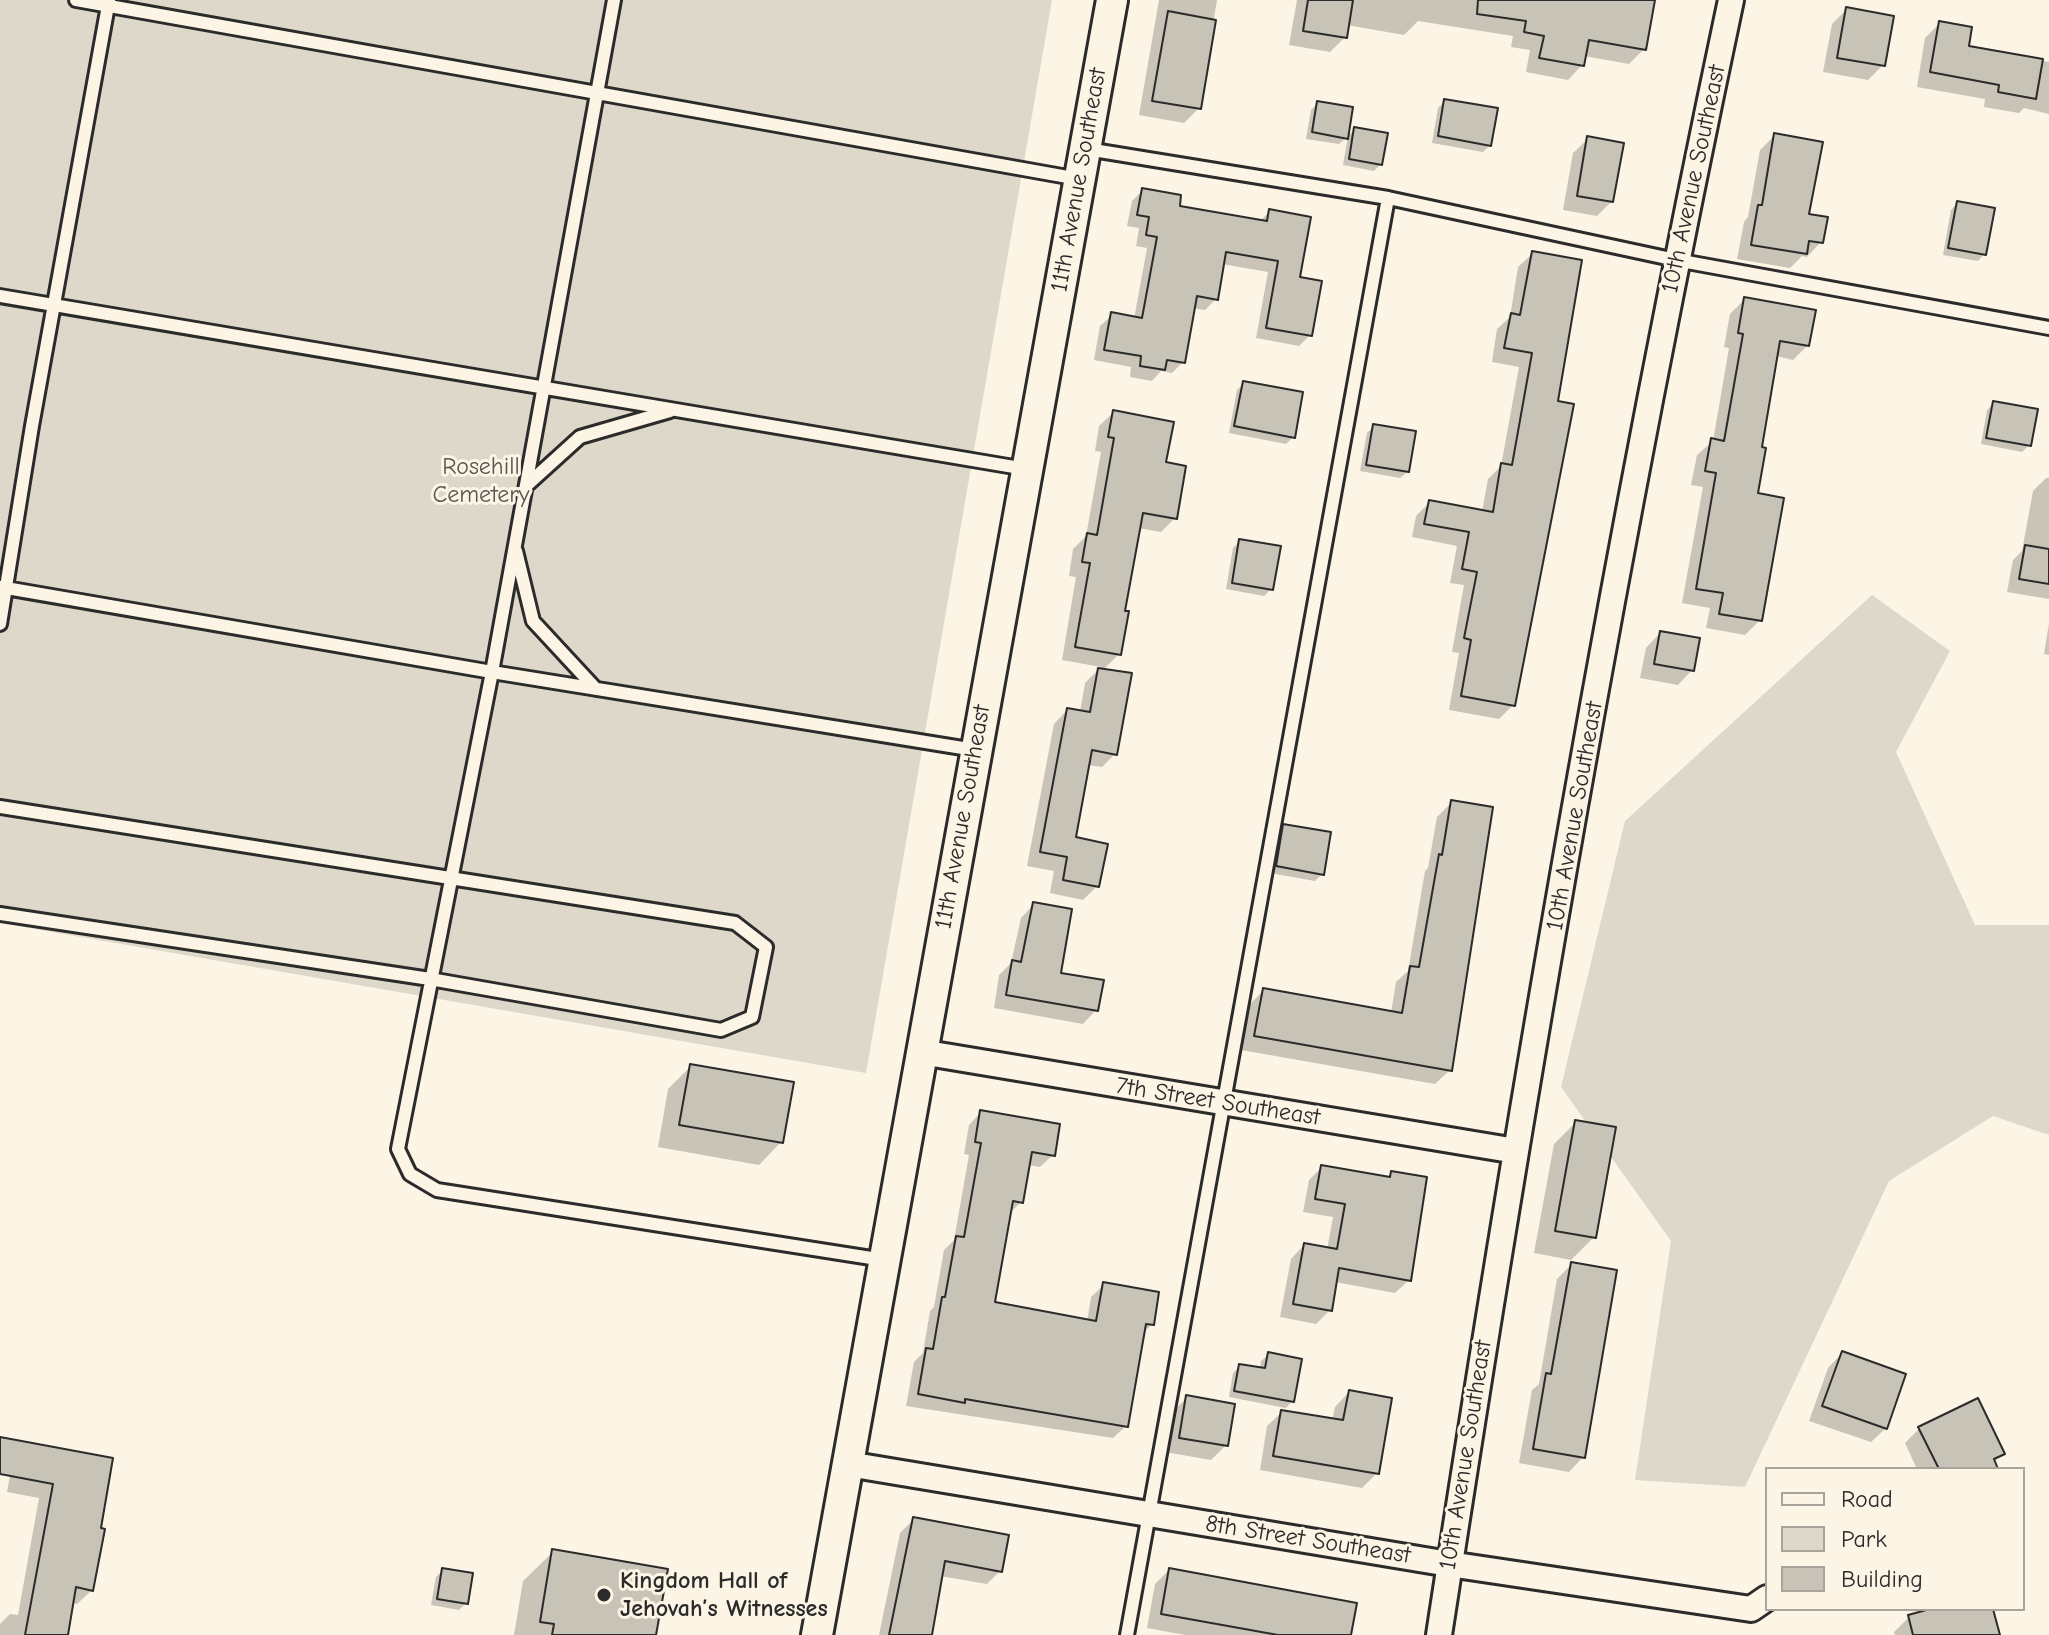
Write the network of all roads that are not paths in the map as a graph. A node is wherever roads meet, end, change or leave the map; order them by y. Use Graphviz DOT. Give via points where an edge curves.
graph roads {
  1 [pos="76,0"];
  2 [pos="614,0"];
  3 [pos="1112,0"];
  4 [pos="1731,0"];
  5 [pos="109,3"];
  6 [pos="598,92"];
  7 [pos="1084,148"];
  8 [pos="1079,179"];
  9 [pos="1388,198"];
  10 [pos="1676,260"];
  11 [pos="0,296"];
  12 [pos="55,306"];
  13 [pos="2049,328"];
  14 [pos="544,389"];
  15 [pos="673,410"];
  16 [pos="1026,469"];
  17 [pos="526,485"];
  18 [pos="515,545"];
  19 [pos="3,587"];
  20 [pos="0,624"];
  21 [pos="492,672"];
  22 [pos="596,689"];
  23 [pos="975,750"];
  24 [pos="0,807"];
  25 [pos="453,878"];
  26 [pos="0,914"];
  27 [pos="430,979"];
  28 [pos="921,1052"];
  29 [pos="1222,1102"];
  30 [pos="1516,1151"];
  31 [pos="884,1260"];
  32 [pos="848,1464"];
  33 [pos="1148,1514"];
  34 [pos="1449,1564"];
  35 [pos="1765,1599"];
  36 [pos="817,1635"];
  37 [pos="1127,1635"];
  38 [pos="1439,1635"];
  1 -- 5 [label="lane"];
  2 -- 6 [label="lane"];
  3 -- 7 [label="street, 11th Avenue Southeast"];
  4 -- 10 [label="street, 10th Avenue Southeast"];
  5 -- 6 [label="lane"];
  5 -- 12 [label="lane"];
  6 -- 8 [label="lane"];
  6 -- 14 [label="lane"];
  7 -- 8 [label="street, 11th Avenue Southeast"];
  7 -- 9 [label="lane"];
  8 -- 16 [label="street, 11th Avenue Southeast"];
  9 -- 10 [label="lane"];
  9 -- 29 [label="lane"];
  10 -- 13 [label="lane"];
  10 -- 30 [label="street, 10th Avenue Southeast"];
  11 -- 12 [label="lane"];
  12 -- 14 [label="lane"];
  12 -- 19 [label="lane"];
  14 -- 15 [label="lane"];
  14 -- 17 [label="lane"];
  15 -- 16 [label="lane"];
  15 -- 17 [label="lane" via="580,437"];
  16 -- 23 [label="street, 11th Avenue Southeast"];
  17 -- 18 [label="lane"];
  18 -- 21 [label="lane"];
  18 -- 22 [label="lane" via="533,621"];
  19 -- 20 [label="lane"];
  19 -- 21 [label="lane"];
  21 -- 22 [label="lane"];
  21 -- 25 [label="lane"];
  22 -- 23 [label="lane"];
  23 -- 28 [label="street, 11th Avenue Southeast"];
  24 -- 25 [label="lane"];
  25 -- 27 [label="lane"];
  25 -- 27 [label="lane" via="735,923 766,947 752,1017 721,1030"];
  26 -- 27 [label="lane"];
  27 -- 31 [label="lane" via="398,1149 410,1174 437,1190"];
  28 -- 29 [label="street, 7th Street Southeast"];
  28 -- 31 [label="street, 11th Avenue Southeast"];
  29 -- 30 [label="street, 7th Street Southeast"];
  29 -- 33 [label="lane"];
  30 -- 34 [label="street, 10th Avenue Southeast"];
  31 -- 32 [label="street, 11th Avenue Southeast"];
  32 -- 33 [label="street, 8th Street Southeast"];
  32 -- 36 [label="street, 11th Avenue Southeast"];
  33 -- 34 [label="street, 8th Street Southeast"];
  33 -- 37 [label="lane"];
  34 -- 35 [label="street, 8th Street Southeast" via="1751,1609"];
  34 -- 38 [label="street, 10th Avenue Southeast"];
}
